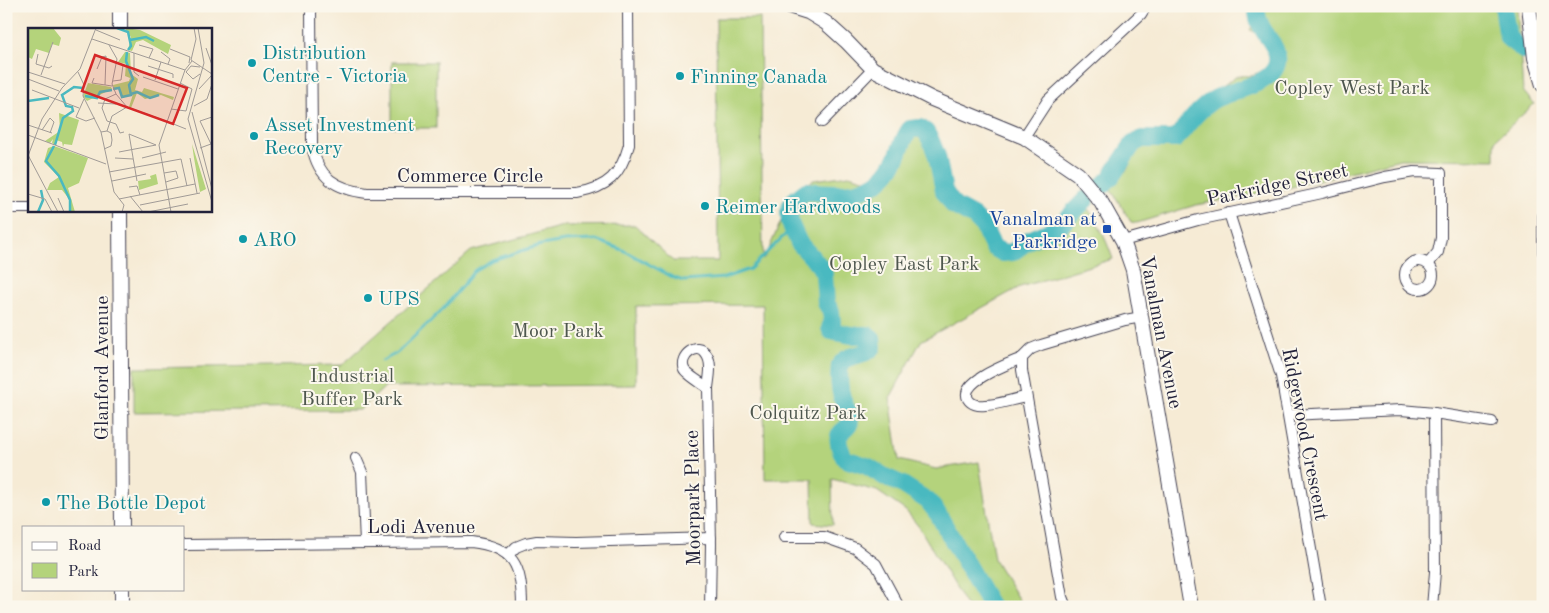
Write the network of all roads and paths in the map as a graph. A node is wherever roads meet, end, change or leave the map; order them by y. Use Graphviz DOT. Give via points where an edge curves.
graph roads {
  1 [pos="120,6"];
  2 [pos="311,6"];
  3 [pos="628,6"];
  4 [pos="789,6"];
  5 [pos="1146,6"];
  6 [pos="1529,6"];
  7 [pos="120,28"];
  8 [pos="873,69"];
  9 [pos="1543,84"];
  10 [pos="822,122"];
  11 [pos="1024,137"];
  12 [pos="6,208"];
  13 [pos="28,208"];
  14 [pos="120,211"];
  15 [pos="1229,212"];
  16 [pos="1543,216"];
  17 [pos="1123,242"];
  18 [pos="1543,252"];
  19 [pos="1428,264"];
  20 [pos="1142,317"];
  21 [pos="1022,358"];
  22 [pos="708,388"];
  23 [pos="1026,397"];
  24 [pos="1434,413"];
  25 [pos="1289,416"];
  26 [pos="1492,422"];
  27 [pos="356,458"];
  28 [pos="122,526"];
  29 [pos="784,537"];
  30 [pos="711,538"];
  31 [pos="365,543"];
  32 [pos="185,545"];
  33 [pos="508,555"];
  34 [pos="122,590"];
  35 [pos="122,607"];
  36 [pos="522,607"];
  37 [pos="710,607"];
  38 [pos="899,607"];
  39 [pos="1066,607"];
  40 [pos="1191,607"];
  41 [pos="1321,607"];
  42 [pos="1432,607"];
  1 -- 7 [label="street"];
  2 -- 3 [label="street, Commerce Circle" via="312,146 321,171 331,181 341,188 367,193 577,193 611,180 626,158 629,145"];
  4 -- 8 [label="street, Vanalman Avenue" via="826,23"];
  5 -- 11 [label="street" via="1048,100"];
  6 -- 9 [label="street" via="1534,58"];
  8 -- 10 [label="street"];
  8 -- 11 [label="street, Vanalman Avenue" via="932,99"];
  11 -- 17 [label="street, Vanalman Avenue" via="1078,174 1101,202"];
  12 -- 13 [label="street"];
  14 -- 28 [label="street, Glanford Avenue"];
  15 -- 17 [label="street, Parkridge Street"];
  15 -- 19 [label="street, Parkridge Street" via="1414,172 1441,173 1441,238 1438,252"];
  15 -- 25 [label="street, Ridgewood Crescent" via="1281,376"];
  16 -- 18 [label="street"];
  17 -- 20 [label="street, Vanalman Avenue" via="1133,270"];
  20 -- 21 [label="street" via="1041,344"];
  20 -- 40 [label="street, Vanalman Avenue"];
  21 -- 23 [label="street"];
  21 -- 23 [label="street" via="975,381 966,396 976,405"];
  22 -- 30 [label="street, Moorpark Place"];
  23 -- 39 [label="street"];
  24 -- 25 [label="street" via="1401,410"];
  24 -- 26 [label="street"];
  24 -- 42 [label="street" via="1435,572"];
  25 -- 41 [label="street, Ridgewood Crescent"];
  27 -- 31 [label="street" via="362,472"];
  29 -- 38 [label="street" via="824,537 855,548 876,564"];
  30 -- 33 [label="street" via="537,541 516,547"];
  30 -- 37 [label="street, Moorpark Place"];
  31 -- 32 [label="street, Lodi Avenue"];
  31 -- 33 [label="street, Lodi Avenue" via="471,542 488,544"];
  33 -- 36 [label="street" via="518,572"];
  34 -- 35 [label="street"];
}
